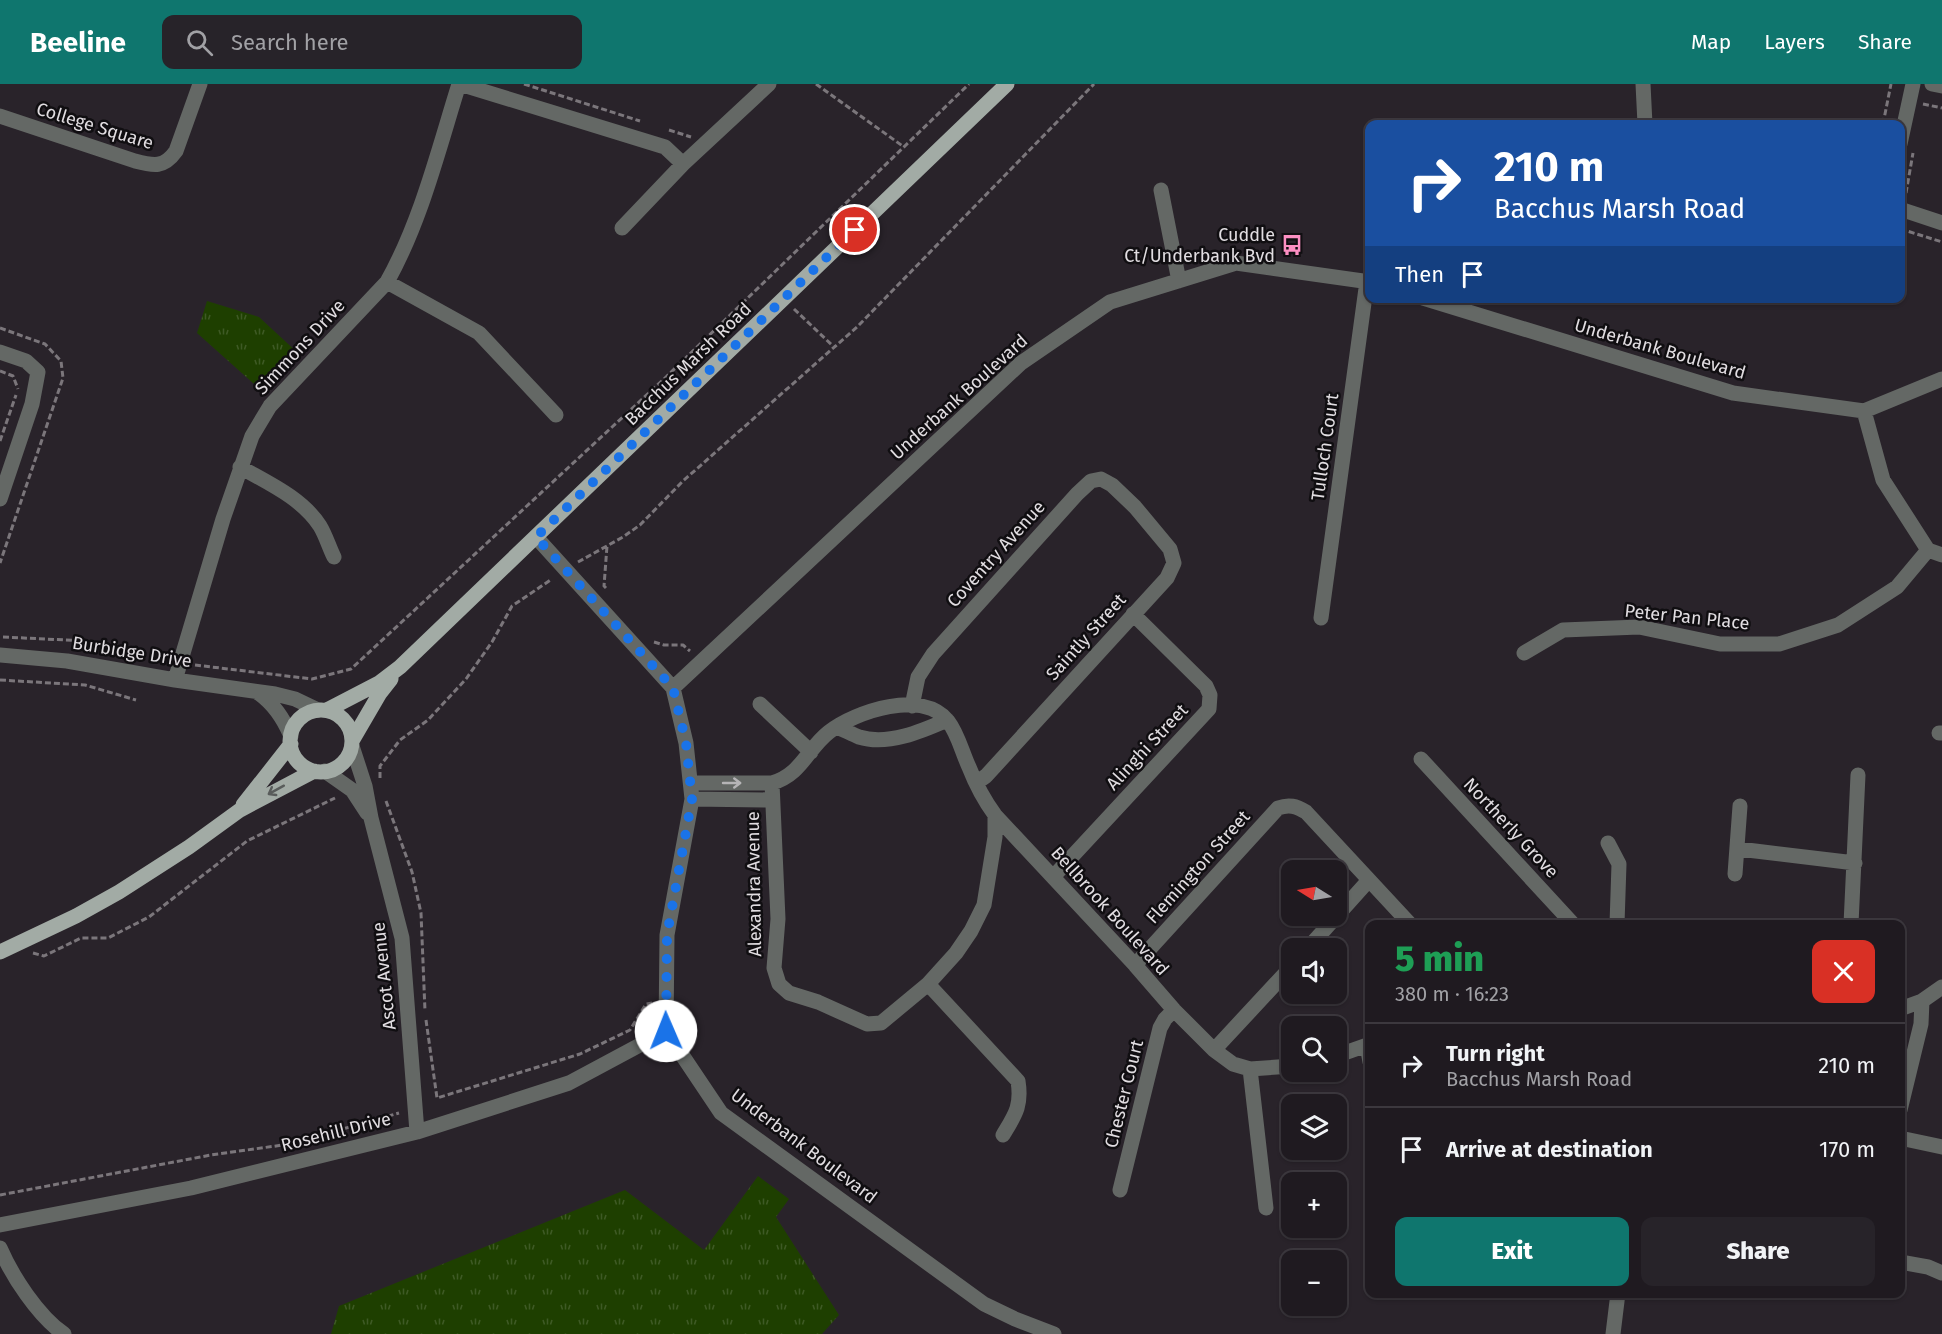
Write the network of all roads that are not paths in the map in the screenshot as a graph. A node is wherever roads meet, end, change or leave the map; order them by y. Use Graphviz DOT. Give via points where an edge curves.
graph roads {
  1 [pos="200,84"];
  2 [pos="460,84"];
  3 [pos="769,84"];
  4 [pos="1643,84"];
  5 [pos="1913,84"];
  6 [pos="1932,84"];
  7 [pos="1005,85"];
  8 [pos="1942,86"];
  9 [pos="0,116"];
  10 [pos="1645,120"];
  11 [pos="1907,148"];
  12 [pos="683,164"];
  13 [pos="1161,190"];
  14 [pos="1905,211"];
  15 [pos="1942,223"];
  16 [pos="621,228"];
  17 [pos="1179,281"];
  18 [pos="387,282"];
  19 [pos="1365,282"];
  20 [pos="1365,303"];
  21 [pos="1440,303"];
  22 [pos="0,352"];
  23 [pos="1942,379"];
  24 [pos="1864,411"];
  25 [pos="556,415"];
  26 [pos="240,467"];
  27 [pos="0,499"];
  28 [pos="1135,507"];
  29 [pos="536,537"];
  30 [pos="1935,553"];
  31 [pos="334,557"];
  32 [pos="1133,614"];
  33 [pos="1321,618"];
  34 [pos="1524,653"];
  35 [pos="0,655"];
  36 [pos="400,667"];
  37 [pos="176,680"];
  38 [pos="673,688"];
  39 [pos="256,691"];
  40 [pos="760,704"];
  41 [pos="912,706"];
  42 [pos="322,710"];
  43 [pos="947,720"];
  44 [pos="837,727"];
  45 [pos="291,740"];
  46 [pos="352,743"];
  47 [pos="811,752"];
  48 [pos="1421,759"];
  49 [pos="319,771"];
  50 [pos="1858,775"];
  51 [pos="692,783"];
  52 [pos="772,783"];
  53 [pos="976,783"];
  54 [pos="358,788"];
  55 [pos="692,799"];
  56 [pos="772,800"];
  57 [pos="1740,806"];
  58 [pos="240,810"];
  59 [pos="995,815"];
  60 [pos="1608,843"];
  61 [pos="1739,849"];
  62 [pos="1855,863"];
  63 [pos="1735,874"];
  64 [pos="1053,878"];
  65 [pos="1369,880"];
  66 [pos="1406,920"];
  67 [pos="1569,920"];
  68 [pos="1617,920"];
  69 [pos="1851,920"];
  70 [pos="1317,938"];
  71 [pos="6,949"];
  72 [pos="1135,965"];
  73 [pos="1281,978"];
  74 [pos="928,984"];
  75 [pos="1942,987"];
  76 [pos="1922,1001"];
  77 [pos="1905,1007"];
  78 [pos="1174,1010"];
  79 [pos="666,1031"];
  80 [pos="1365,1046"];
  81 [pos="1214,1050"];
  82 [pos="1347,1052"];
  83 [pos="1281,1067"];
  84 [pos="1250,1069"];
  85 [pos="1905,1090"];
  86 [pos="417,1132"];
  87 [pos="1003,1135"];
  88 [pos="1905,1139"];
  89 [pos="1942,1147"];
  90 [pos="1120,1191"];
  91 [pos="1266,1208"];
  92 [pos="0,1225"];
  93 [pos="0,1248"];
  94 [pos="1905,1263"];
  95 [pos="1942,1273"];
  96 [pos="1617,1298"];
  97 [pos="64,1334"];
  98 [pos="1054,1334"];
  99 [pos="1613,1334"];
  1 -- 9 [label="street, College Square" via="176,152 161,164 135,161"];
  2 -- 12 [label="street" via="665,147"];
  2 -- 18 [label="street, Simmons Drive" via="422,203"];
  3 -- 12 [label="street"];
  4 -- 10 [label="street"];
  5 -- 11 [label="street"];
  6 -- 8 [label="street"];
  7 -- 29 [label="main road, Bacchus Marsh Road"];
  12 -- 16 [label="street"];
  13 -- 17 [label="street"];
  14 -- 15 [label="street"];
  17 -- 19 [label="street, Underbank Boulevard" via="1236,263"];
  17 -- 38 [label="street, Underbank Boulevard" via="1110,302 1021,363"];
  18 -- 25 [label="street" via="479,333"];
  18 -- 26 [label="street, Simmons Drive" via="270,406"];
  20 -- 33 [label="street, Tulloch Court"];
  21 -- 24 [label="street, Underbank Boulevard" via="1733,393"];
  22 -- 27 [label="street" via="26,362 38,372 32,404"];
  23 -- 24 [label="street"];
  24 -- 30 [label="street" via="1883,480"];
  26 -- 31 [label="street" via="305,508 320,526"];
  26 -- 37 [label="street, Simmons Drive"];
  28 -- 32 [label="street, Saintly Street" via="1170,549 1174,563 1167,578"];
  28 -- 41 [label="street, Coventry Avenue" via="1101,479 1077,494 933,654 918,676"];
  29 -- 36 [label="main road, Bacchus Marsh Road"];
  29 -- 38 [label="street"];
  30 -- 34 [label="street, Peter Pan Place" via="1897,587 1838,625 1779,644 1720,644 1639,627 1563,630"];
  32 -- 53 [label="street, Saintly Street"];
  32 -- 64 [label="street, Alinghi Street" via="1206,686 1209,709"];
  35 -- 37 [label="street, Burbidge Drive" via="68,661"];
  36 -- 42 [label="main road, Bacchus Marsh Road" via="379,683"];
  36 -- 46 [label="main road, Bacchus Marsh Road" via="380,693"];
  37 -- 39 [label="street, Burbidge Drive"];
  38 -- 51 [label="street"];
  39 -- 42 [label="street, Burbidge Drive" via="295,699"];
  39 -- 45 [label="street" via="270,701"];
  40 -- 47 [label="street"];
  41 -- 43 [label="street" via="930,707"];
  41 -- 44 [label="street" via="862,712"];
  42 -- 45 [label="main road" via="300,718"];
  42 -- 46 [label="main road" via="345,721"];
  43 -- 44 [label="street" via="915,734 875,739"];
  43 -- 53 [label="street, Bellbrook Boulevard"];
  44 -- 47 [label="street"];
  45 -- 49 [label="main road" via="298,761"];
  45 -- 58 [label="main road"];
  46 -- 49 [label="main road" via="342,763"];
  46 -- 54 [label="street"];
  47 -- 52 [label="street" via="784,779"];
  48 -- 67 [label="street, Northerly Grove"];
  49 -- 54 [label="street"];
  49 -- 58 [label="main road, one-way"];
  50 -- 62 [label="street"];
  51 -- 52 [label="street, one-way"];
  51 -- 55 [label="street"];
  52 -- 56 [label="street, Alexandra Avenue"];
  53 -- 59 [label="street, Bellbrook Boulevard"];
  54 -- 86 [label="street, Ascot Avenue" via="370,818 402,938"];
  55 -- 56 [label="street"];
  55 -- 79 [label="street" via="667,935"];
  56 -- 74 [label="street, Alexandra Avenue" via="778,919 774,968 779,984 789,993 867,1024 881,1023"];
  57 -- 61 [label="street"];
  58 -- 71 [label="main road" via="120,892"];
  59 -- 64 [label="street, Bellbrook Boulevard"];
  59 -- 74 [label="street, Alexandra Avenue" via="984,905 957,954"];
  60 -- 68 [label="street" via="1619,864"];
  61 -- 62 [label="street"];
  61 -- 63 [label="street"];
  62 -- 69 [label="street"];
  64 -- 72 [label="street, Bellbrook Boulevard"];
  65 -- 66 [label="street"];
  65 -- 70 [label="street"];
  65 -- 72 [label="street, Flemington Street" via="1306,812 1295,806 1278,808"];
  72 -- 78 [label="street, Bellbrook Boulevard"];
  73 -- 81 [label="street"];
  74 -- 87 [label="street" via="1018,1081 1017,1113"];
  75 -- 76 [label="street"];
  76 -- 77 [label="street"];
  76 -- 85 [label="street" via="1921,1024"];
  78 -- 81 [label="street, Bellbrook Boulevard"];
  78 -- 90 [label="street, Chester Court" via="1160,1028"];
  79 -- 86 [label="street, Rosehill Drive" via="569,1083"];
  79 -- 98 [label="street, Underbank Boulevard" via="721,1113 984,1304"];
  80 -- 82 [label="street"];
  81 -- 84 [label="street, Bellbrook Boulevard" via="1233,1064"];
  83 -- 84 [label="street, Bellbrook Boulevard"];
  84 -- 91 [label="street"];
  86 -- 92 [label="street, Rosehill Drive" via="191,1188"];
  88 -- 89 [label="street"];
  93 -- 97 [label="street" via="10,1272 53,1326"];
  94 -- 95 [label="street"];
  96 -- 99 [label="street"];
}
